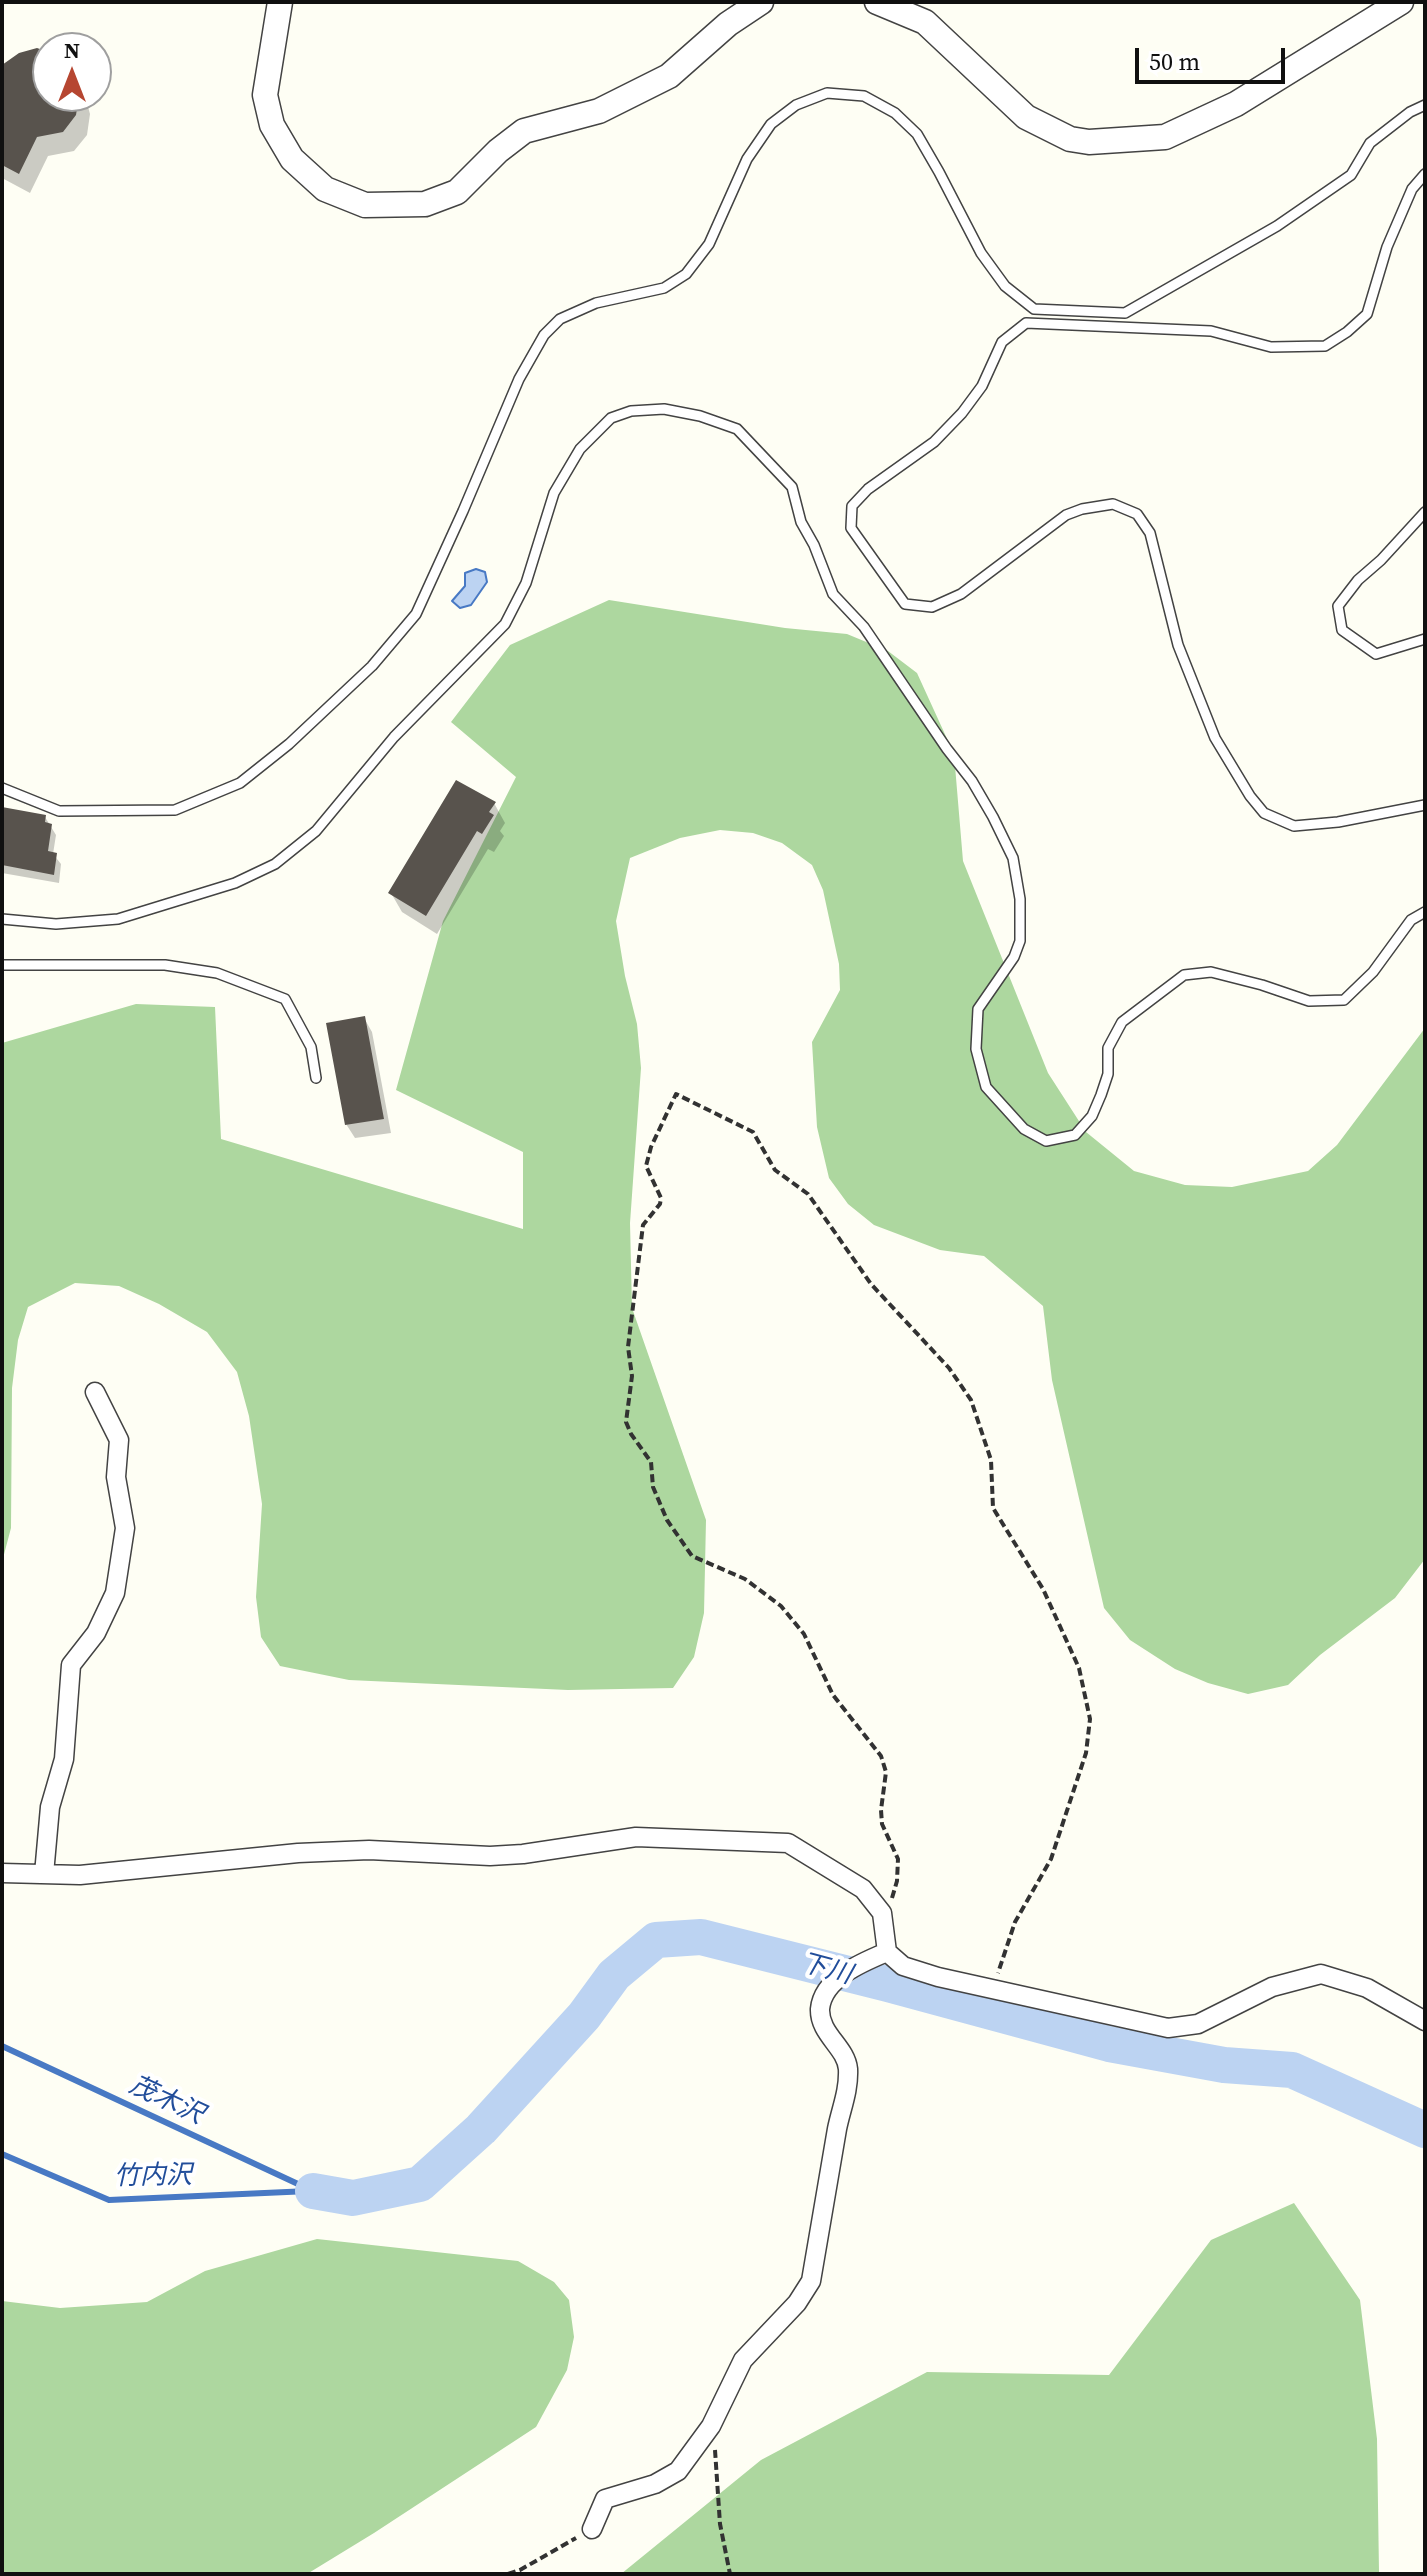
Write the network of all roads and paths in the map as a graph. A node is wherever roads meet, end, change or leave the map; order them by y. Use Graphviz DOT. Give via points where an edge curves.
graph roads {
  1 [pos="280,2"];
  2 [pos="761,2"];
  3 [pos="877,2"];
  4 [pos="1401,2"];
  5 [pos="1425,105"];
  6 [pos="1425,174"];
  7 [pos="1425,512"];
  8 [pos="1425,639"];
  9 [pos="2,788"];
  10 [pos="1425,805"];
  11 [pos="1425,912"];
  12 [pos="2,919"];
  13 [pos="2,965"];
  14 [pos="316,1078"];
  15 [pos="95,1392"];
  16 [pos="2,1873"];
  17 [pos="44,1874"];
  18 [pos="882,1913"];
  19 [pos="887,1952"];
  20 [pos="996,1991"];
  21 [pos="1425,2021"];
  22 [pos="711,2426"];
  23 [pos="592,2529"];
  24 [pos="508,2574"];
  25 [pos="730,2574"];
  1 -- 2 [label="street" via="265,95 272,125 292,159 325,189 365,205 425,204 457,192 524,131 599,111 669,76"];
  3 -- 4 [label="street" via="925,22 1026,117 1070,139 1100,142 1165,137 1236,104"];
  5 -- 9 [label="lane" via="1370,143 1351,175 1277,226 1125,313 1034,309 1005,286 981,253 917,134 895,113 864,96 827,93 796,105 771,124 747,159 709,244 686,274 664,288 596,303 560,319 544,335 519,379 416,614 372,666 289,744 240,783 175,810 59,811"];
  6 -- 10 [label="lane" via="1412,189 1387,247 1367,314 1325,346 1271,347 1211,331 1026,323 1002,342 982,386 934,442 852,506 851,528 905,604 932,607 961,594 1066,515 1113,504 1137,514 1150,533 1178,645 1215,738 1264,813 1294,826"];
  7 -- 8 [label="lane" via="1338,606 1342,630 1376,654"];
  11 -- 12 [label="lane" via="1411,920 1373,972 1344,1000 1309,1001 1211,972 1184,975 1122,1022 1108,1048 1101,1095 1075,1135 1046,1141 1024,1129 986,1087 976,1049 978,1009 1020,941 1013,858 993,817 864,627 833,594 801,522 792,487 737,429 664,409 611,418 580,449 554,493 526,583 505,624 394,737 316,831 275,864 235,883 118,919 56,924"];
  13 -- 14 [label="lane" via="165,965 217,973 285,999 311,1047"];
  15 -- 17 [label="street" via="119,1440 116,1477 125,1528 115,1593 96,1633 71,1665 64,1759 50,1807"];
  16 -- 17 [label="street"];
  17 -- 18 [label="street" via="369,1850 512,1855 636,1837 788,1843 863,1889"];
  18 -- 19 [label="street"];
  18 -- 20 [label="path" via="891,1903 898,1859 882,1824 886,1772 881,1756 833,1695 804,1634 781,1606 745,1579 692,1556 667,1520 653,1487 651,1462 626,1422 632,1376 628,1347 643,1225 661,1198 646,1166 676,1094 753,1132 775,1170 808,1194 871,1284 949,1368 971,1400 991,1460 993,1508 1043,1589 1079,1668 1090,1719 1086,1753 1051,1859 1015,1922"];
  19 -- 20 [label="street" via="903,1966"];
  19 -- 22 [label="street" via="828,1987 820,2008 823,2027 848,2064 848,2091 811,2281 743,2360"];
  20 -- 21 [label="street" via="1168,2028 1198,2024 1272,1987 1321,1974 1367,1988"];
  22 -- 23 [label="street" via="678,2471 605,2499"];
  22 -- 25 [label="path"];
  23 -- 24 [label="path"];
}
